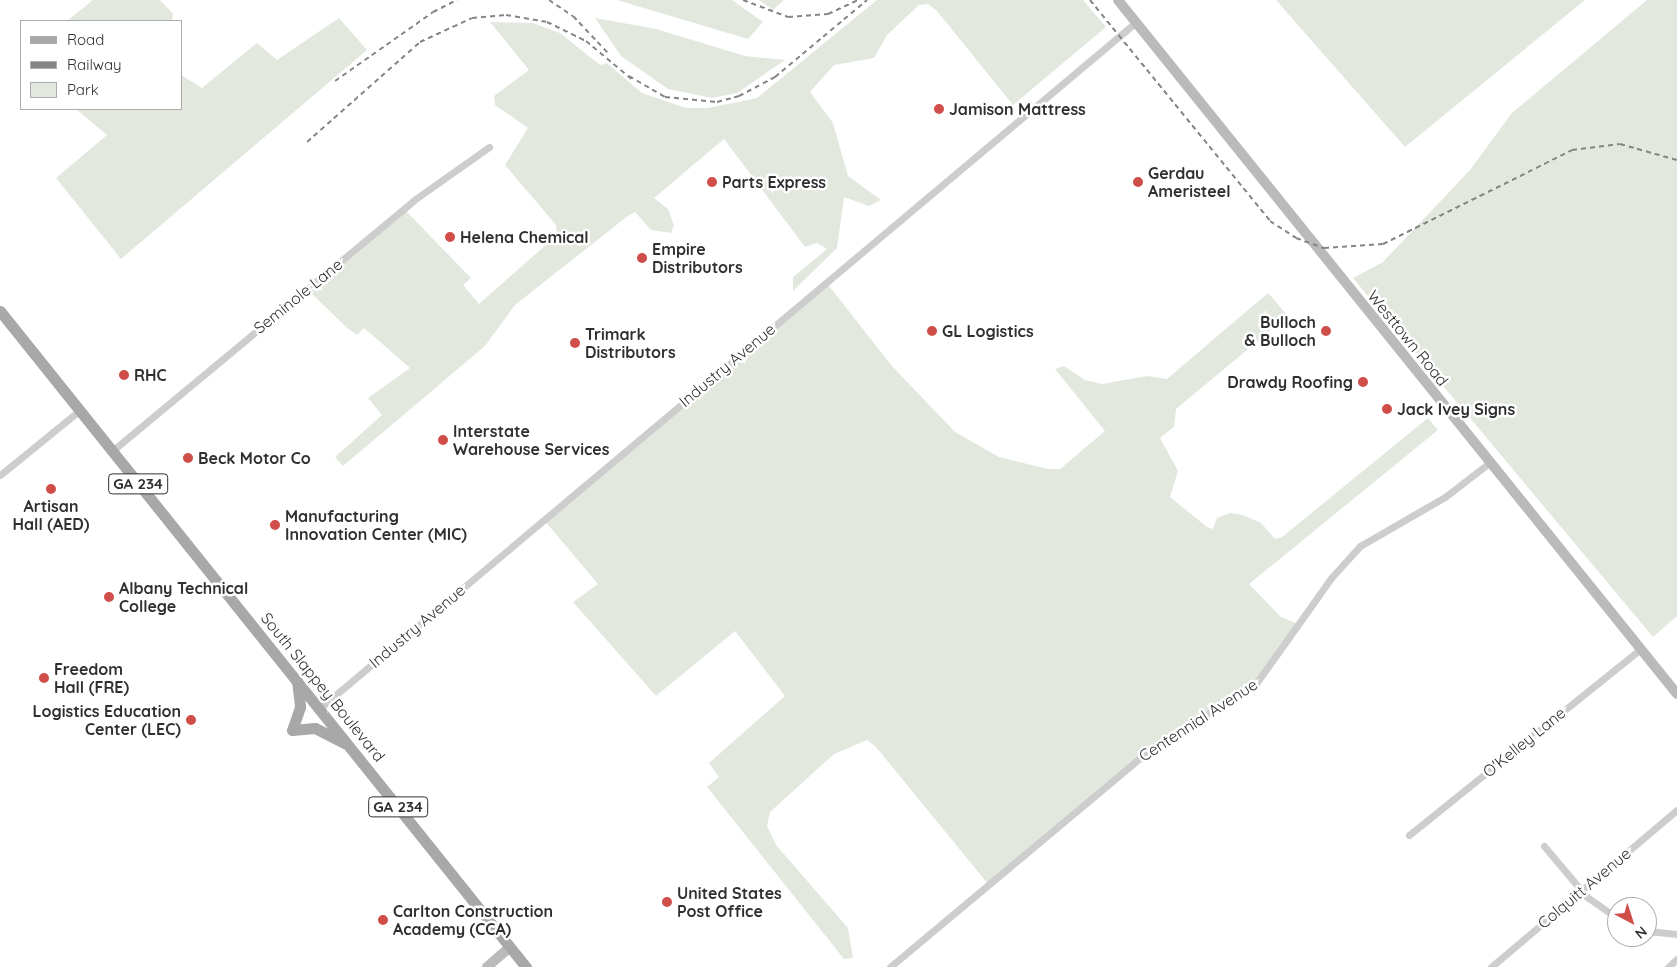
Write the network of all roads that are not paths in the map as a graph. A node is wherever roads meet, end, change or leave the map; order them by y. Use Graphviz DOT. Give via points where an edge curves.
graph roads {
  1 [pos="1118,0"];
  2 [pos="1135,23"];
  3 [pos="489,147"];
  4 [pos="0,311"];
  5 [pos="80,410"];
  6 [pos="112,451"];
  7 [pos="1490,463"];
  8 [pos="0,475"];
  9 [pos="1640,649"];
  10 [pos="296,680"];
  11 [pos="1677,694"];
  12 [pos="320,708"];
  13 [pos="350,746"];
  14 [pos="1677,810"];
  15 [pos="1409,835"];
  16 [pos="1544,846"];
  17 [pos="1581,891"];
  18 [pos="1607,910"];
  19 [pos="1657,931"];
  20 [pos="1677,934"];
  21 [pos="510,947"];
  22 [pos="1677,959"];
  23 [pos="487,967"];
  24 [pos="526,967"];
  25 [pos="890,967"];
  26 [pos="1491,967"];
  27 [pos="1668,967"];
  1 -- 2 [label="street, Westtown Road"];
  2 -- 7 [label="street, Westtown Road"];
  2 -- 12 [label="street, Industry Avenue"];
  3 -- 6 [label="street, Seminole Lane" via="414,200"];
  4 -- 5 [label="main road, South Slappey Boulevard / GA 234"];
  5 -- 6 [label="main road, South Slappey Boulevard / GA 234"];
  5 -- 8 [label="street"];
  6 -- 10 [label="main road, South Slappey Boulevard / GA 234"];
  7 -- 9 [label="street, Westtown Road"];
  7 -- 25 [label="street, Centennial Avenue" via="1446,497 1360,546 1331,578 1255,685 1152,748"];
  9 -- 11 [label="street, Westtown Road"];
  9 -- 15 [label="street, O'Kelley Lane"];
  10 -- 12 [label="main road, South Slappey Boulevard / GA 234"];
  10 -- 13 [label="main road" via="300,707 292,730 315,728"];
  12 -- 13 [label="main road, South Slappey Boulevard / GA 234"];
  13 -- 21 [label="main road, South Slappey Boulevard / GA 234"];
  14 -- 17 [label="street, Colquitt Avenue"];
  16 -- 17 [label="street"];
  17 -- 18 [label="street"];
  17 -- 26 [label="street, Colquitt Avenue"];
  19 -- 20 [label="street"];
  21 -- 23 [label="street"];
  21 -- 24 [label="main road, South Slappey Boulevard / GA 234"];
  22 -- 27 [label="street"];
}
